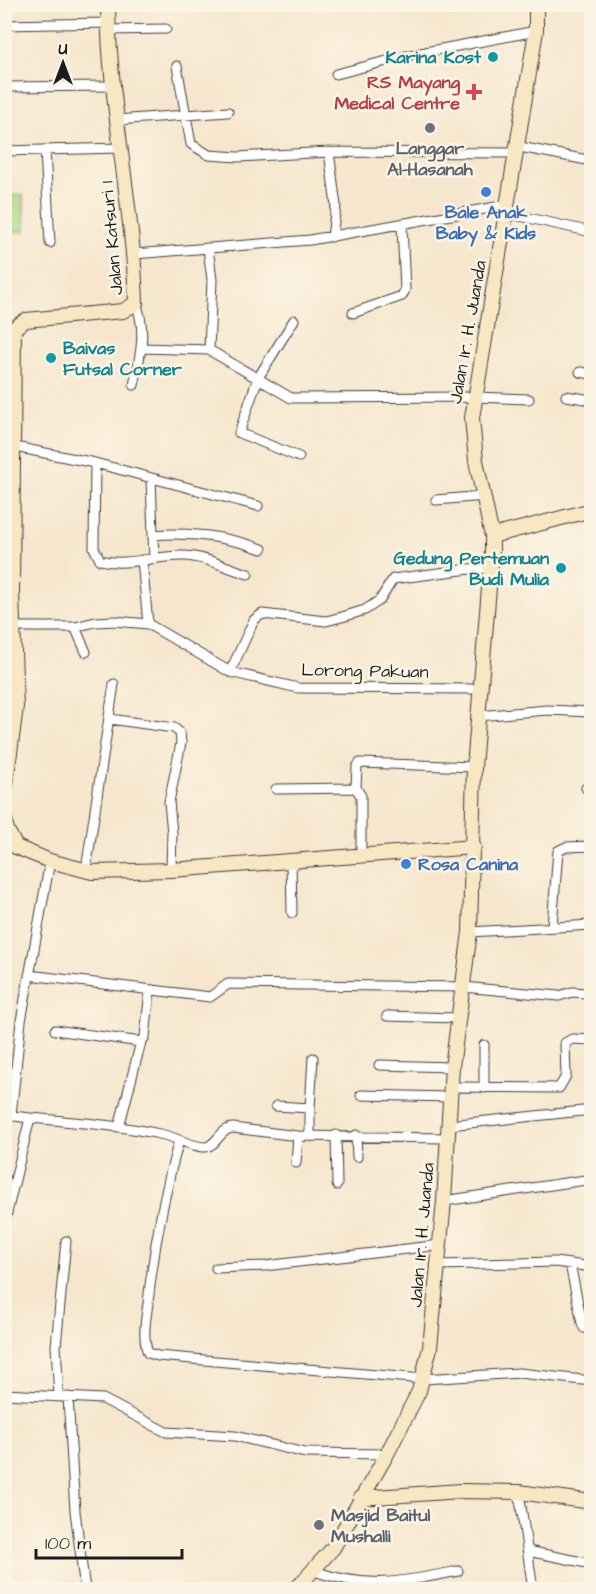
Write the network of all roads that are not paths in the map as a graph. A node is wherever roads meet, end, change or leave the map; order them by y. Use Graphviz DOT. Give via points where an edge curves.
graph roads {
  1 [pos="108,4"];
  2 [pos="536,4"];
  3 [pos="4,25"];
  4 [pos="108,27"];
  5 [pos="166,28"];
  6 [pos="536,31"];
  7 [pos="177,66"];
  8 [pos="336,74"];
  9 [pos="111,86"];
  10 [pos="4,87"];
  11 [pos="228,112"];
  12 [pos="185,114"];
  13 [pos="116,120"];
  14 [pos="121,148"];
  15 [pos="45,150"];
  16 [pos="514,150"];
  17 [pos="4,151"];
  18 [pos="329,152"];
  19 [pos="591,161"];
  20 [pos="507,209"];
  21 [pos="402,225"];
  22 [pos="591,232"];
  23 [pos="332,237"];
  24 [pos="50,243"];
  25 [pos="208,248"];
  26 [pos="134,254"];
  27 [pos="136,303"];
  28 [pos="353,313"];
  29 [pos="294,320"];
  30 [pos="142,348"];
  31 [pos="209,350"];
  32 [pos="580,372"];
  33 [pos="591,374"];
  34 [pos="258,378"];
  35 [pos="134,385"];
  36 [pos="566,396"];
  37 [pos="474,397"];
  38 [pos="530,399"];
  39 [pos="591,400"];
  40 [pos="15,447"];
  41 [pos="299,457"];
  42 [pos="94,463"];
  43 [pos="151,478"];
  44 [pos="485,496"];
  45 [pos="436,500"];
  46 [pos="258,506"];
  47 [pos="591,510"];
  48 [pos="153,535"];
  49 [pos="492,536"];
  50 [pos="261,549"];
  51 [pos="154,558"];
  52 [pos="142,560"];
  53 [pos="491,569"];
  54 [pos="248,574"];
  55 [pos="148,624"];
  56 [pos="14,627"];
  57 [pos="75,627"];
  58 [pos="86,652"];
  59 [pos="230,672"];
  60 [pos="10,674"];
  61 [pos="114,684"];
  62 [pos="480,689"];
  63 [pos="591,712"];
  64 [pos="478,716"];
  65 [pos="110,719"];
  66 [pos="474,767"];
  67 [pos="356,788"];
  68 [pos="276,789"];
  69 [pos="4,798"];
  70 [pos="4,814"];
  71 [pos="591,846"];
  72 [pos="474,847"];
  73 [pos="361,856"];
  74 [pos="50,861"];
  75 [pos="291,861"];
  76 [pos="86,870"];
  77 [pos="171,870"];
  78 [pos="292,913"];
  79 [pos="591,925"];
  80 [pos="552,926"];
  81 [pos="470,932"];
  82 [pos="29,975"];
  83 [pos="463,987"];
  84 [pos="150,990"];
  85 [pos="591,1000"];
  86 [pos="387,1016"];
  87 [pos="457,1018"];
  88 [pos="55,1030"];
  89 [pos="591,1040"];
  90 [pos="141,1042"];
  91 [pos="484,1045"];
  92 [pos="313,1058"];
  93 [pos="379,1065"];
  94 [pos="452,1067"];
  95 [pos="484,1088"];
  96 [pos="450,1092"];
  97 [pos="361,1095"];
  98 [pos="276,1106"];
  99 [pos="310,1108"];
  100 [pos="591,1110"];
  101 [pos="8,1115"];
  102 [pos="30,1118"];
  103 [pos="120,1127"];
  104 [pos="448,1132"];
  105 [pos="336,1135"];
  106 [pos="298,1136"];
  107 [pos="310,1136"];
  108 [pos="356,1136"];
  109 [pos="179,1140"];
  110 [pos="357,1157"];
  111 [pos="296,1163"];
  112 [pos="591,1179"];
  113 [pos="337,1185"];
  114 [pos="444,1201"];
  115 [pos="4,1225"];
  116 [pos="66,1241"];
  117 [pos="440,1245"];
  118 [pos="570,1264"];
  119 [pos="439,1265"];
  120 [pos="591,1267"];
  121 [pos="216,1268"];
  122 [pos="591,1329"];
  123 [pos="423,1379"];
  124 [pos="591,1381"];
  125 [pos="4,1394"];
  126 [pos="64,1397"];
  127 [pos="387,1454"];
  128 [pos="519,1492"];
  129 [pos="360,1498"];
  130 [pos="591,1502"];
  131 [pos="528,1551"];
  132 [pos="591,1564"];
  133 [pos="314,1571"];
  134 [pos="458,1572"];
  135 [pos="85,1590"];
  136 [pos="295,1590"];
  137 [pos="533,1590"];
  1 -- 4 [label="street, Jalan Katsuri 1"];
  2 -- 6 [label="street, Jalan Ir. H. Juanda"];
  3 -- 4 [label="street"];
  4 -- 5 [label="street"];
  4 -- 9 [label="street, Jalan Katsuri 1"];
  6 -- 8 [label="street" via="410,55"];
  6 -- 16 [label="street, Jalan Ir. H. Juanda"];
  7 -- 12 [label="street"];
  9 -- 10 [label="street"];
  9 -- 13 [label="street, Jalan Katsuri 1"];
  11 -- 12 [label="street"];
  12 -- 13 [label="street"];
  12 -- 18 [label="street" via="191,144 209,155"];
  13 -- 14 [label="street, Jalan Katsuri 1"];
  14 -- 15 [label="street"];
  14 -- 26 [label="street, Jalan Katsuri 1"];
  15 -- 17 [label="street"];
  15 -- 24 [label="street"];
  16 -- 18 [label="street"];
  16 -- 19 [label="street"];
  16 -- 20 [label="street, Jalan Ir. H. Juanda"];
  18 -- 23 [label="street" via="336,206"];
  20 -- 21 [label="street"];
  20 -- 22 [label="street"];
  20 -- 37 [label="street, Jalan Ir. H. Juanda"];
  21 -- 23 [label="street"];
  21 -- 28 [label="street" via="402,296"];
  23 -- 25 [label="street"];
  25 -- 26 [label="street"];
  25 -- 31 [label="street" via="212,280"];
  26 -- 27 [label="street, Jalan Katsuri 1"];
  27 -- 30 [label="street" via="141,315"];
  27 -- 40 [label="street, Jalan Katsuri 1" via="123,311 26,320 14,328"];
  29 -- 34 [label="street"];
  30 -- 31 [label="street"];
  30 -- 35 [label="street"];
  31 -- 34 [label="street"];
  32 -- 33 [label="street"];
  34 -- 37 [label="street" via="298,398"];
  34 -- 41 [label="street" via="238,433"];
  36 -- 39 [label="street"];
  37 -- 38 [label="street"];
  37 -- 44 [label="street, Jalan Ir. H. Juanda" via="473,439"];
  40 -- 42 [label="street"];
  40 -- 56 [label="street, Jalan Katsuri 1"];
  42 -- 43 [label="street"];
  42 -- 52 [label="street" via="95,554 104,561"];
  43 -- 46 [label="street"];
  43 -- 48 [label="street"];
  44 -- 45 [label="street"];
  44 -- 49 [label="street, Jalan Ir. H. Juanda"];
  47 -- 49 [label="street"];
  48 -- 50 [label="street" via="232,540"];
  48 -- 51 [label="street"];
  49 -- 53 [label="street, Jalan Ir. H. Juanda"];
  51 -- 52 [label="street"];
  51 -- 54 [label="street" via="198,557"];
  52 -- 55 [label="street"];
  53 -- 59 [label="street" via="393,579 380,600 365,610 326,621 262,614 254,620"];
  53 -- 62 [label="street, Jalan Ir. H. Juanda"];
  55 -- 57 [label="street, Lorong Pakuan" via="115,621"];
  55 -- 59 [label="street, Lorong Pakuan"];
  56 -- 57 [label="street, Lorong Pakuan"];
  56 -- 60 [label="street, Jalan Katsuri 1"];
  57 -- 58 [label="street"];
  59 -- 62 [label="street, Lorong Pakuan" via="304,688"];
  60 -- 69 [label="street, Jalan Katsuri 1" via="16,707"];
  61 -- 65 [label="street"];
  62 -- 64 [label="street, Jalan Ir. H. Juanda"];
  63 -- 64 [label="street" via="555,710"];
  64 -- 66 [label="street, Jalan Ir. H. Juanda"];
  65 -- 76 [label="street"];
  65 -- 77 [label="street" via="180,732 169,802"];
  66 -- 67 [label="street" via="365,762 357,767"];
  66 -- 72 [label="street, Jalan Ir. H. Juanda"];
  67 -- 68 [label="street"];
  67 -- 73 [label="street" via="361,796"];
  70 -- 74 [label="street" via="16,847"];
  71 -- 80 [label="street" via="558,851"];
  72 -- 73 [label="street"];
  72 -- 81 [label="street, Jalan Ir. H. Juanda"];
  73 -- 75 [label="street"];
  74 -- 76 [label="street"];
  74 -- 82 [label="street"];
  75 -- 77 [label="street"];
  75 -- 78 [label="street"];
  76 -- 77 [label="street"];
  79 -- 80 [label="street"];
  80 -- 81 [label="street"];
  81 -- 83 [label="street, Jalan Ir. H. Juanda"];
  82 -- 84 [label="street"];
  82 -- 101 [label="street"];
  83 -- 84 [label="street" via="228,984 210,997"];
  83 -- 85 [label="street" via="560,996 586,993"];
  83 -- 87 [label="street, Jalan Ir. H. Juanda"];
  84 -- 90 [label="street" via="145,1037"];
  86 -- 87 [label="street"];
  87 -- 94 [label="street, Jalan Ir. H. Juanda"];
  88 -- 90 [label="street"];
  89 -- 95 [label="street" via="572,1039 565,1043 566,1076 559,1088"];
  90 -- 103 [label="street"];
  91 -- 95 [label="street"];
  92 -- 99 [label="street"];
  93 -- 94 [label="street"];
  94 -- 96 [label="street, Jalan Ir. H. Juanda"];
  95 -- 96 [label="street"];
  96 -- 97 [label="street"];
  96 -- 104 [label="street, Jalan Ir. H. Juanda"];
  98 -- 99 [label="street"];
  99 -- 107 [label="street"];
  100 -- 104 [label="street"];
  101 -- 102 [label="street"];
  102 -- 103 [label="street"];
  102 -- 115 [label="street"];
  103 -- 109 [label="street"];
  104 -- 108 [label="street"];
  104 -- 114 [label="street, Jalan Ir. H. Juanda"];
  105 -- 107 [label="street"];
  105 -- 108 [label="street"];
  105 -- 113 [label="street"];
  106 -- 107 [label="street"];
  106 -- 109 [label="street" via="233,1128 225,1130 207,1147"];
  106 -- 111 [label="street"];
  108 -- 110 [label="street"];
  109 -- 123 [label="street" via="165,1190 152,1269 145,1334 147,1353"];
  112 -- 114 [label="street"];
  114 -- 117 [label="street, Jalan Ir. H. Juanda"];
  116 -- 126 [label="street" via="56,1346"];
  117 -- 119 [label="street, Jalan Ir. H. Juanda"];
  117 -- 121 [label="street" via="265,1266"];
  118 -- 119 [label="street"];
  118 -- 120 [label="street"];
  118 -- 122 [label="street" via="582,1323 584,1328"];
  119 -- 123 [label="street, Jalan Ir. H. Juanda"];
  123 -- 124 [label="street" via="519,1373"];
  123 -- 127 [label="street, Jalan Ir. H. Juanda"];
  125 -- 126 [label="street"];
  126 -- 127 [label="street" via="104,1399 166,1432 236,1436 305,1453"];
  126 -- 135 [label="street"];
  127 -- 129 [label="street, Jalan Ir. H. Juanda"];
  128 -- 129 [label="street" via="461,1491"];
  128 -- 130 [label="street"];
  128 -- 131 [label="street"];
  129 -- 133 [label="street, Jalan Ir. H. Juanda" via="333,1548"];
  131 -- 132 [label="street"];
  131 -- 137 [label="street"];
  133 -- 134 [label="street" via="343,1581 369,1584"];
  133 -- 136 [label="street, Jalan Ir. H. Juanda"];
}
